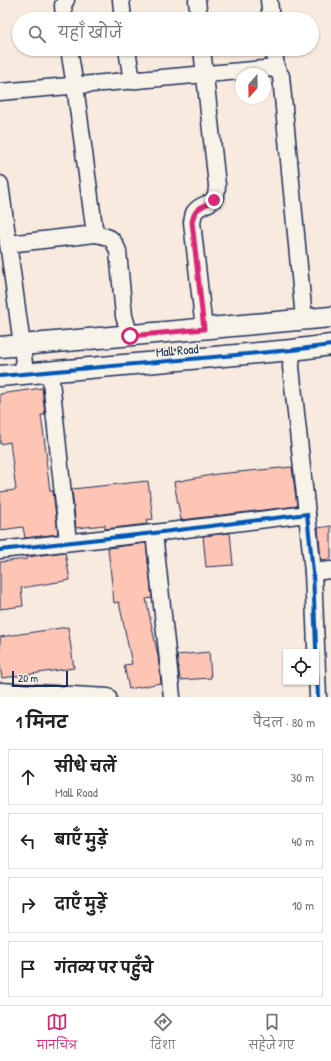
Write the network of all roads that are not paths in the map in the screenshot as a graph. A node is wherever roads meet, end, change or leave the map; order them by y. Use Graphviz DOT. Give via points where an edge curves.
graph roads {
  1 [pos="66,0"];
  2 [pos="121,0"];
  3 [pos="197,0"];
  4 [pos="269,0"];
  5 [pos="64,12"];
  6 [pos="122,12"];
  7 [pos="198,12"];
  8 [pos="270,12"];
  9 [pos="70,56"];
  10 [pos="128,56"];
  11 [pos="203,56"];
  12 [pos="275,56"];
  13 [pos="276,68"];
  14 [pos="205,74"];
  15 [pos="132,81"];
  16 [pos="75,86"];
  17 [pos="0,92"];
  18 [pos="0,184"];
  19 [pos="2,208"];
  20 [pos="95,234"];
  21 [pos="8,244"];
  22 [pos="6,267"];
  23 [pos="331,317"];
  24 [pos="304,319"];
  25 [pos="204,329"];
  26 [pos="130,336"];
  27 [pos="22,345"];
  28 [pos="331,345"];
  29 [pos="0,347"];
  30 [pos="292,350"];
  31 [pos="50,371"];
  32 [pos="25,374"];
  33 [pos="0,376"];
  34 [pos="307,514"];
  35 [pos="154,533"];
  36 [pos="68,542"];
  37 [pos="0,550"];
  38 [pos="331,570"];
  39 [pos="313,572"];
  40 [pos="0,691"];
  41 [pos="108,697"];
  42 [pos="172,697"];
  43 [pos="318,697"];
  1 -- 5 [label="street"];
  2 -- 6 [label="street"];
  3 -- 7 [label="street"];
  4 -- 8 [label="street"];
  9 -- 16 [label="street"];
  10 -- 15 [label="street"];
  11 -- 14 [label="street"];
  12 -- 13 [label="street"];
  13 -- 14 [label="street"];
  13 -- 24 [label="street" via="281,76"];
  14 -- 15 [label="street"];
  14 -- 25 [label="street" via="217,192 214,200 194,213 192,222"];
  15 -- 16 [label="street"];
  16 -- 17 [label="street"];
  16 -- 20 [label="street"];
  18 -- 19 [label="street"];
  19 -- 21 [label="street"];
  20 -- 21 [label="street"];
  20 -- 26 [label="street" via="107,236 114,242 118,251 124,316"];
  21 -- 22 [label="street"];
  22 -- 27 [label="street"];
  23 -- 24 [label="street, Mall Road"];
  24 -- 25 [label="street, Mall Road"];
  25 -- 26 [label="street, Mall Road"];
  26 -- 27 [label="street, Mall Road"];
  27 -- 29 [label="street, Mall Road"];
  27 -- 32 [label="street"];
  28 -- 30 [label="street, Mall Road"];
  30 -- 31 [label="street, Mall Road"];
  30 -- 34 [label="street" via="291,367"];
  31 -- 32 [label="street, Mall Road"];
  31 -- 36 [label="street"];
  32 -- 33 [label="street, Mall Road"];
  34 -- 35 [label="street"];
  34 -- 39 [label="street"];
  35 -- 36 [label="street"];
  35 -- 42 [label="street"];
  36 -- 37 [label="street"];
  38 -- 39 [label="street"];
  39 -- 43 [label="street"];
  40 -- 41 [label="street"];
}
